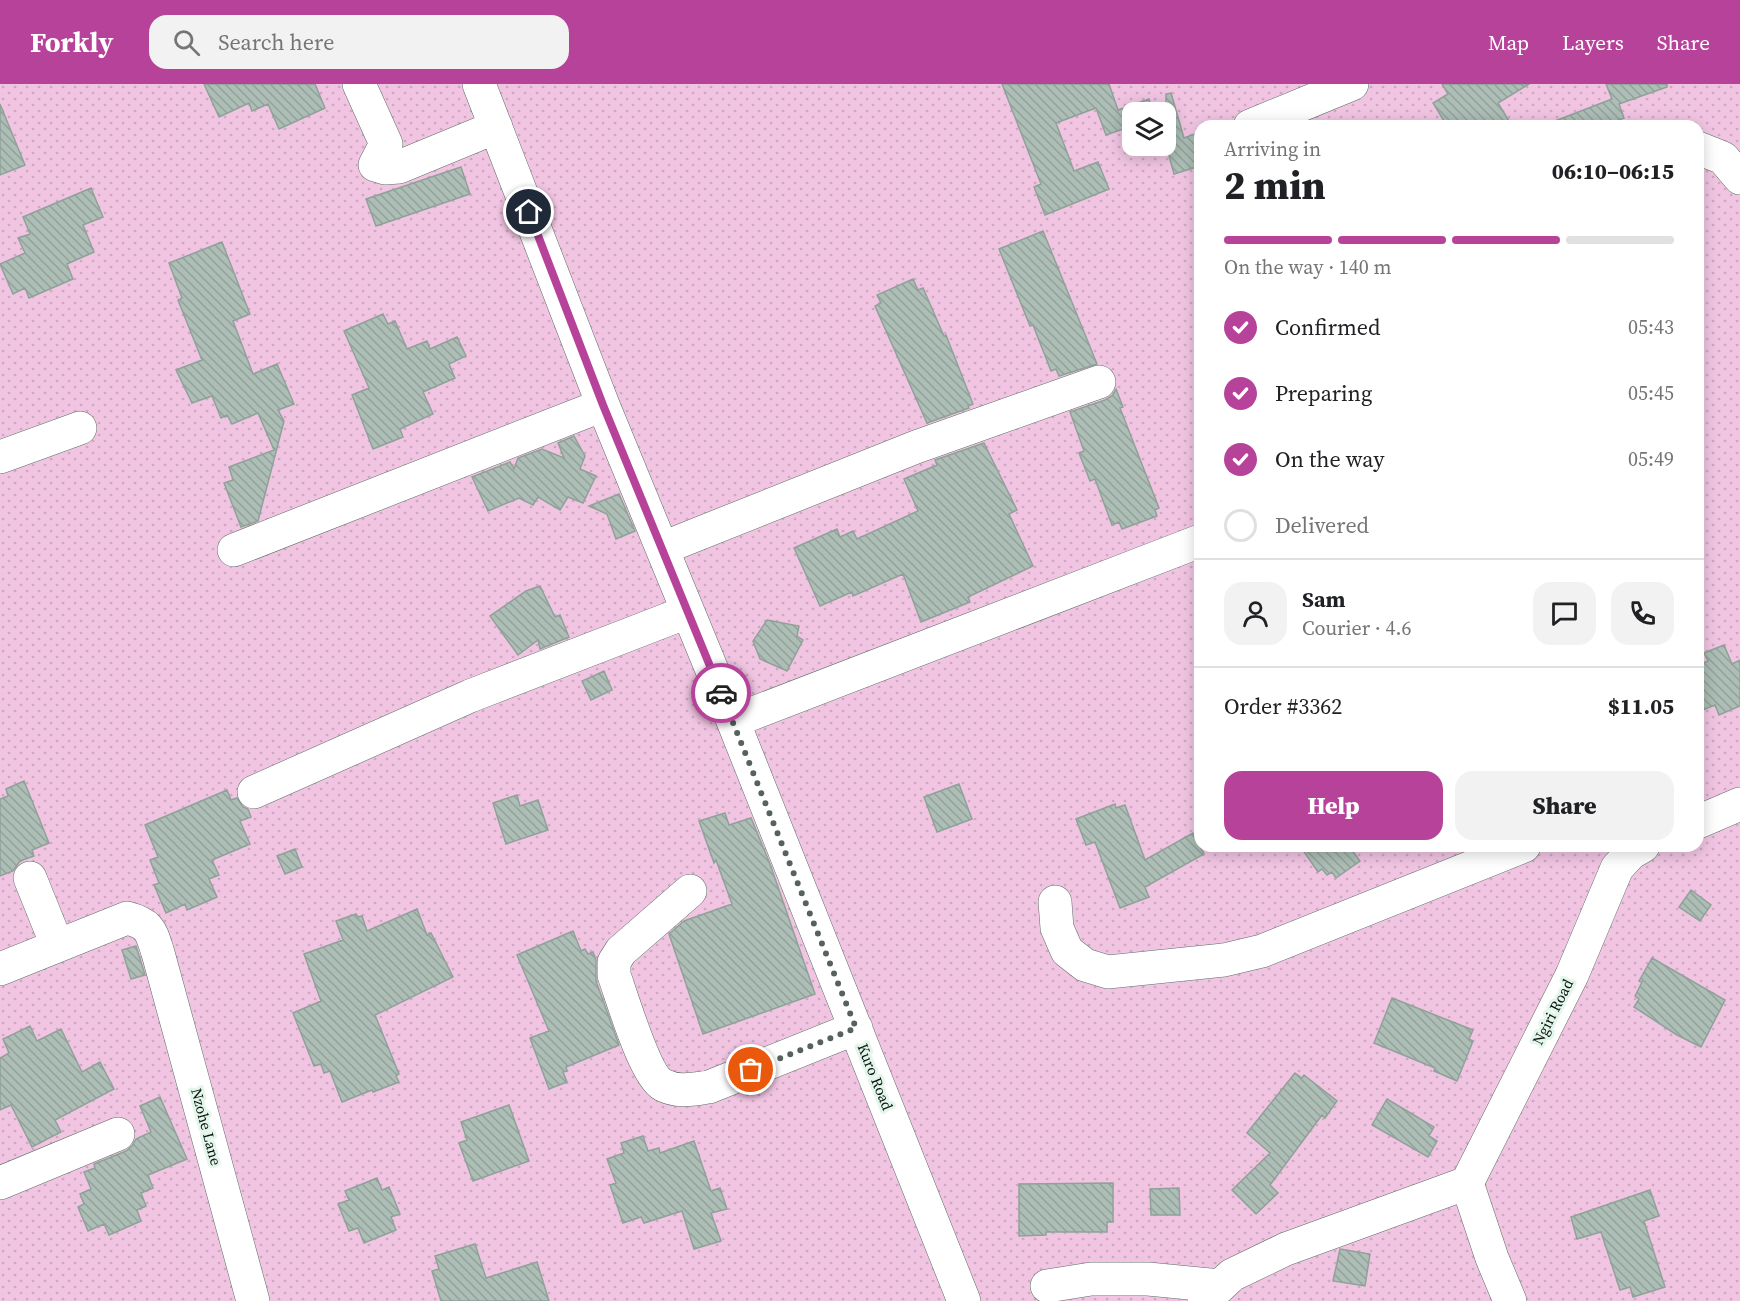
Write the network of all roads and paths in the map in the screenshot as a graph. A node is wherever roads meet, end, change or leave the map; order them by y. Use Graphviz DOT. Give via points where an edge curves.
graph roads {
  1 [pos="359,84"];
  2 [pos="479,84"];
  3 [pos="1352,84"];
  4 [pos="1265,120"];
  5 [pos="496,127"];
  6 [pos="1704,150"];
  7 [pos="1740,178"];
  8 [pos="1099,382"];
  9 [pos="603,405"];
  10 [pos="81,428"];
  11 [pos="0,457"];
  12 [pos="1194,543"];
  13 [pos="663,548"];
  14 [pos="234,550"];
  15 [pos="687,612"];
  16 [pos="733,721"];
  17 [pos="254,792"];
  18 [pos="1740,804"];
  19 [pos="1704,819"];
  20 [pos="1504,852"];
  21 [pos="1633,852"];
  22 [pos="30,878"];
  23 [pos="690,891"];
  24 [pos="1054,902"];
  25 [pos="57,945"];
  26 [pos="1,967"];
  27 [pos="856,1028"];
  28 [pos="118,1134"];
  29 [pos="0,1183"];
  30 [pos="1467,1183"];
  31 [pos="1047,1286"];
  32 [pos="1212,1294"];
  33 [pos="253,1301"];
  34 [pos="964,1301"];
  35 [pos="1510,1301"];
  1 -- 5 [label="street" via="386,144 375,165 399,167"];
  2 -- 5 [label="street, Kuro Road"];
  3 -- 4 [label="street"];
  5 -- 9 [label="street, Kuro Road"];
  6 -- 7 [label="street" via="1723,158"];
  8 -- 13 [label="street" via="916,447"];
  9 -- 13 [label="street, Kuro Road"];
  9 -- 14 [label="street"];
  10 -- 11 [label="street"];
  12 -- 16 [label="street"];
  13 -- 15 [label="street, Kuro Road"];
  15 -- 16 [label="street, Kuro Road"];
  15 -- 17 [label="street" via="470,696"];
  16 -- 27 [label="street, Kuro Road"];
  18 -- 19 [label="street"];
  20 -- 24 [label="street" via="1262,951 1224,960 1108,972 1085,965 1067,951 1057,928"];
  21 -- 30 [label="street, Ngiri Road" via="1617,868 1572,975"];
  22 -- 25 [label="street"];
  23 -- 27 [label="street" via="621,951 614,962 614,975 646,1064 662,1085 685,1091 709,1087"];
  25 -- 26 [label="street, Nzohe Lane"];
  25 -- 33 [label="street, Nzohe Lane" via="127,918 141,921 149,928"];
  27 -- 34 [label="street, Kuro Road"];
  28 -- 29 [label="street"];
  30 -- 32 [label="street" via="1286,1249 1233,1275"];
  30 -- 35 [label="street"];
  31 -- 32 [label="street" via="1091,1279 1148,1280"];
}
